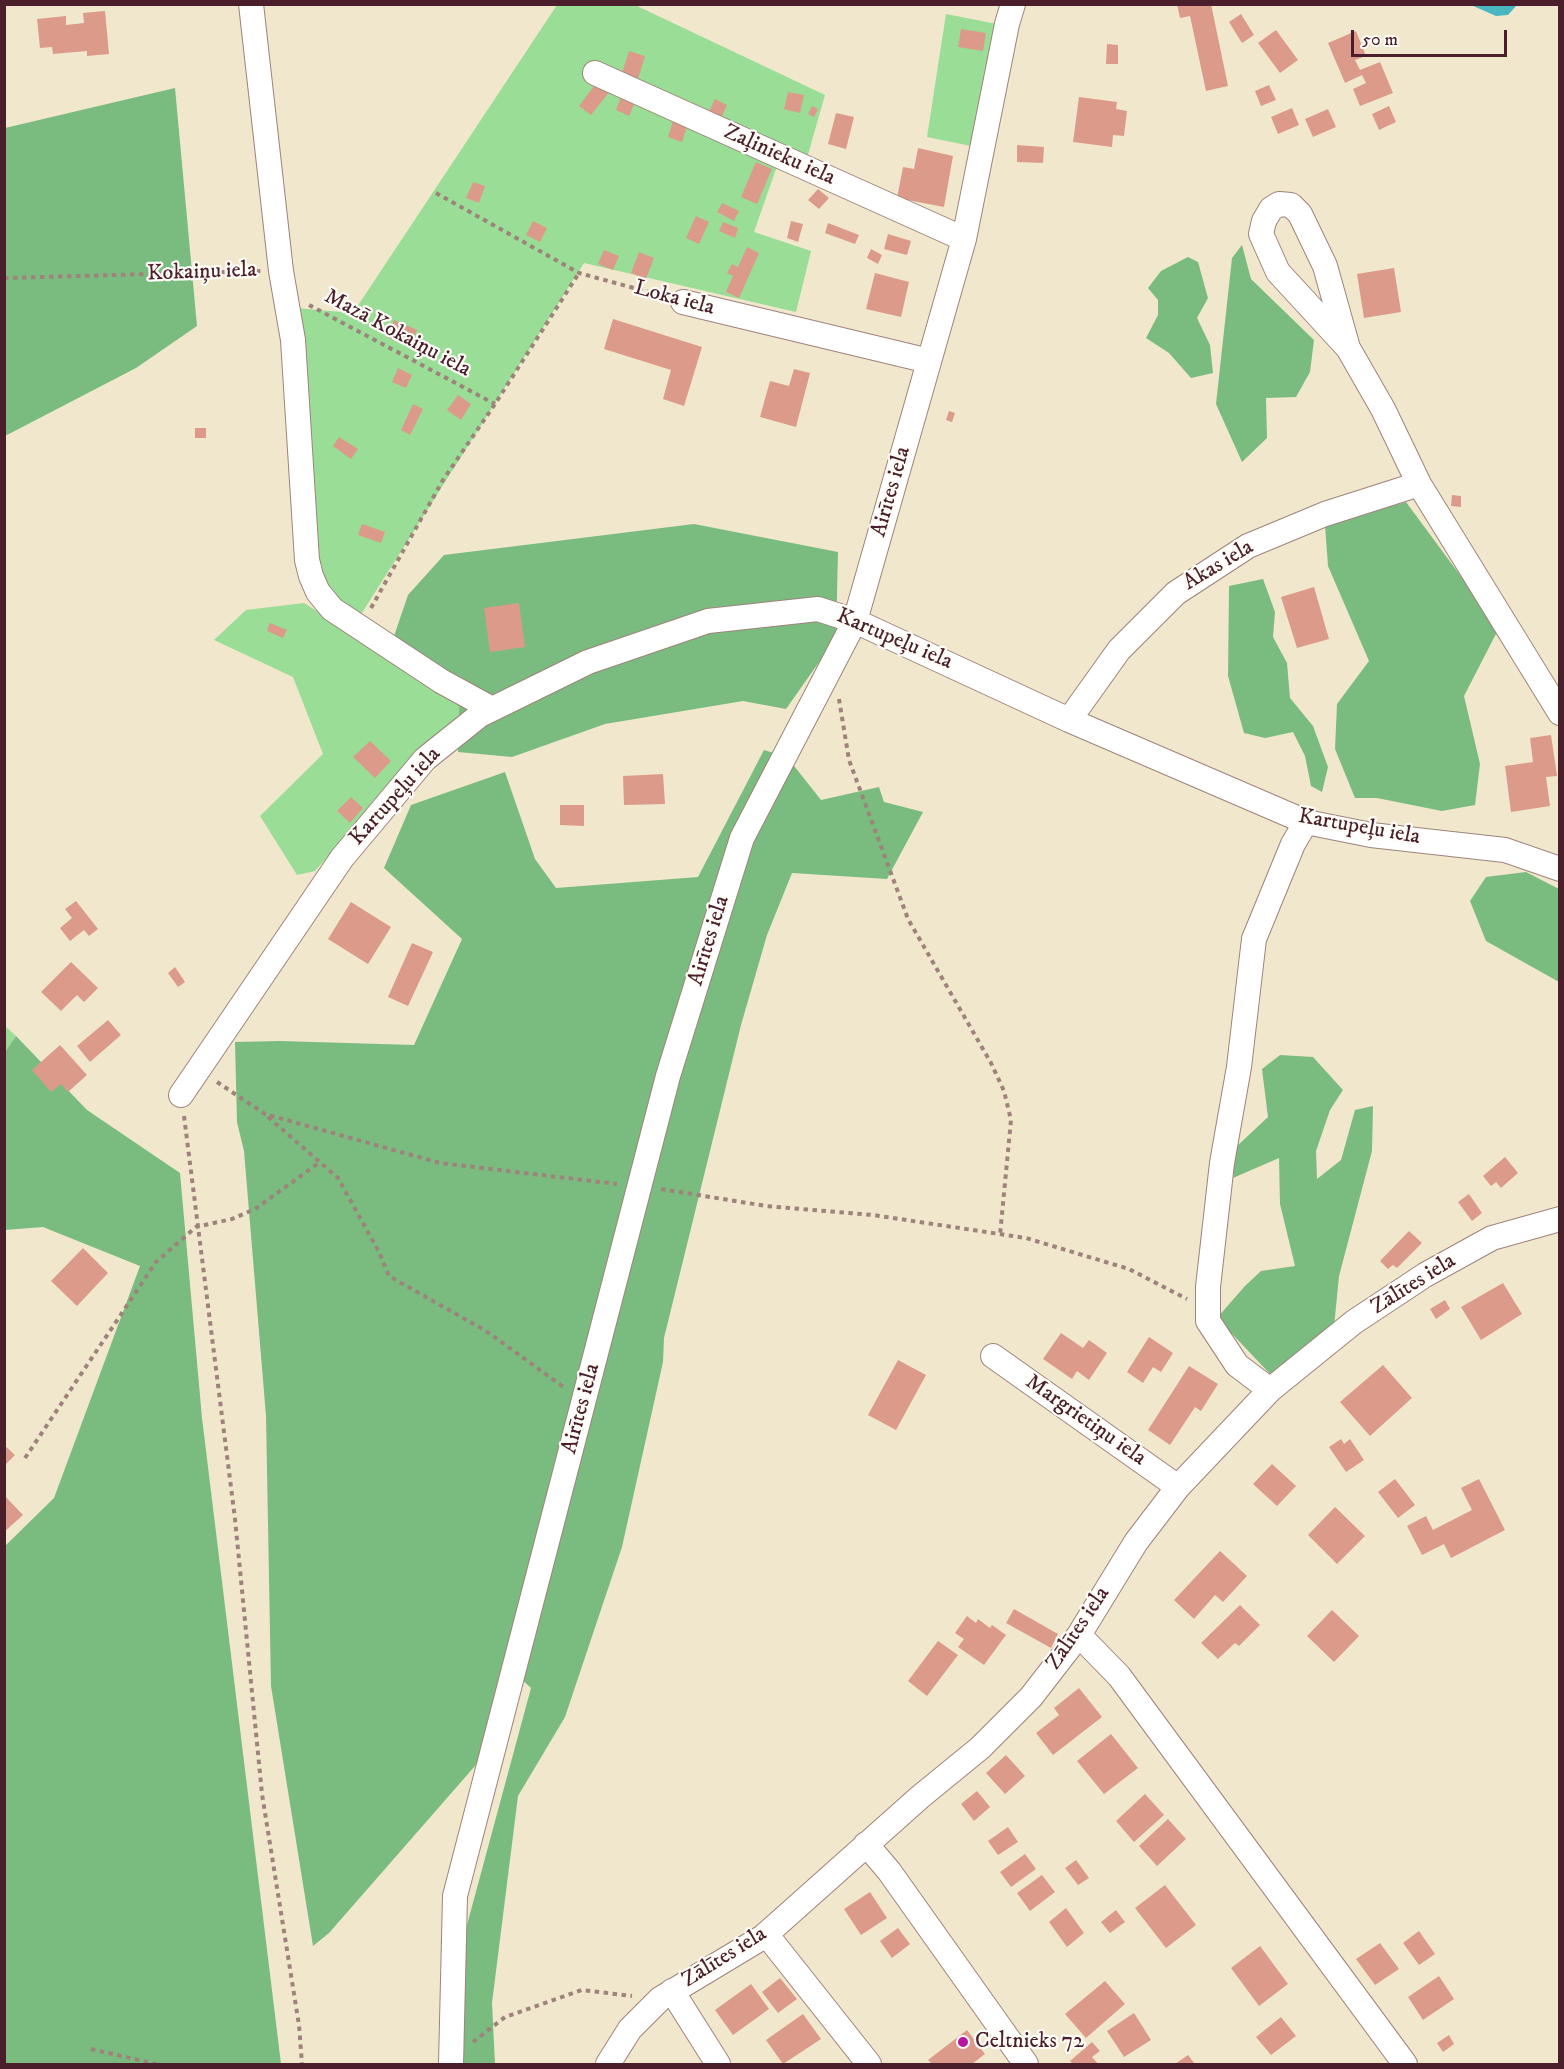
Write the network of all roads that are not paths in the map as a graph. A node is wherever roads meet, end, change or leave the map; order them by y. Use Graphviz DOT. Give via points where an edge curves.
graph roads {
  1 [pos="251,4"];
  2 [pos="1013,4"];
  3 [pos="595,73"];
  4 [pos="964,239"];
  5 [pos="683,302"];
  6 [pos="1348,348"];
  7 [pos="929,361"];
  8 [pos="1419,484"];
  9 [pos="855,621"];
  10 [pos="492,709"];
  11 [pos="1560,713"];
  12 [pos="1069,720"];
  13 [pos="1306,822"];
  14 [pos="1560,869"];
  15 [pos="181,1095"];
  16 [pos="1560,1219"];
  17 [pos="993,1356"];
  18 [pos="1270,1390"];
  19 [pos="1178,1487"];
  20 [pos="1079,1635"];
  21 [pos="866,1844"];
  22 [pos="766,1934"];
  23 [pos="666,1995"];
  24 [pos="451,2062"];
  25 [pos="608,2064"];
  26 [pos="718,2064"];
  27 [pos="869,2064"];
  28 [pos="1026,2064"];
  29 [pos="1405,2064"];
  1 -- 10 [label="street, Kokaiņu iela" via="293,340 311,576 332,609 441,681"];
  2 -- 4 [label="street, Airītes iela"];
  3 -- 4 [label="street, Zaļinieku iela"];
  4 -- 7 [label="street, Airītes iela"];
  5 -- 7 [label="street, Loka iela"];
  6 -- 6 [label="street" via="1278,272 1261,234 1271,209 1279,204 1291,205 1300,214 1324,266"];
  6 -- 8 [label="street"];
  7 -- 9 [label="street, Airītes iela"];
  8 -- 11 [label="street"];
  8 -- 12 [label="street, Akas iela" via="1325,514 1248,546 1176,593 1119,651"];
  9 -- 10 [label="street, Kartupeļu iela" via="818,609 708,621 588,662"];
  9 -- 12 [label="street, Kartupeļu iela"];
  9 -- 24 [label="street, Airītes iela" via="742,838 668,1076 455,1896"];
  10 -- 15 [label="street, Kartupeļu iela" via="425,759 342,858"];
  12 -- 13 [label="street, Kartupeļu iela"];
  13 -- 14 [label="street, Kartupeļu iela" via="1371,835 1505,850"];
  13 -- 18 [label="street" via="1254,939 1239,1067 1222,1163 1208,1304 1208,1321 1237,1365"];
  16 -- 18 [label="street, Zālītes iela" via="1492,1238 1425,1275 1354,1322"];
  17 -- 19 [label="street, Margrietiņu iela"];
  18 -- 19 [label="street, Zālītes iela"];
  19 -- 20 [label="street, Zālītes iela" via="1136,1542"];
  20 -- 21 [label="street, Zālītes iela" via="1031,1697 980,1748"];
  20 -- 29 [label="street" via="1119,1676"];
  21 -- 22 [label="street, Zālītes iela"];
  21 -- 28 [label="street"];
  22 -- 23 [label="street, Zālītes iela"];
  22 -- 27 [label="street"];
  23 -- 25 [label="street, Zālītes iela" via="630,2029"];
  23 -- 26 [label="street"];
}
